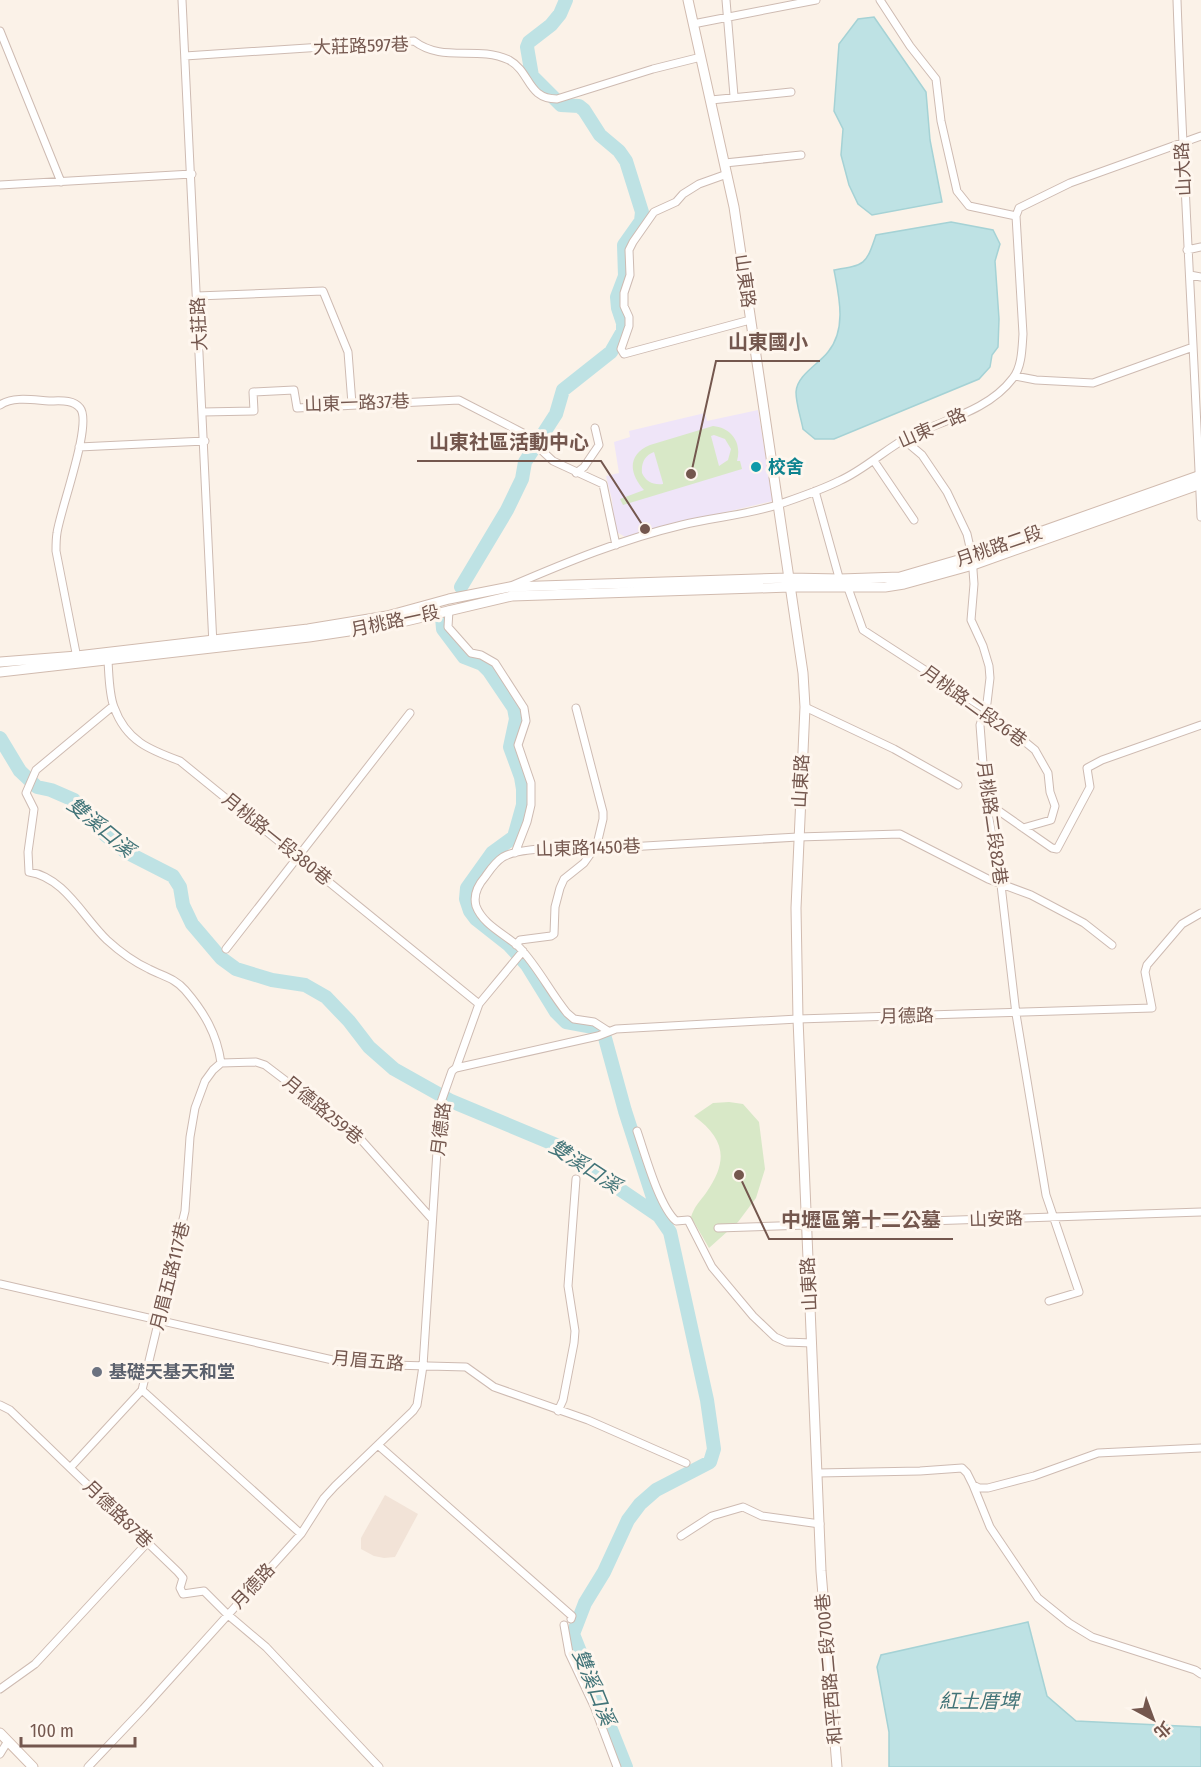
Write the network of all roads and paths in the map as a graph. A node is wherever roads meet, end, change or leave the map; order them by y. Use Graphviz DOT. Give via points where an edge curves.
graph roads {
  1 [pos="182,0"];
  2 [pos="688,0"];
  3 [pos="726,0"];
  4 [pos="816,0"];
  5 [pos="880,0"];
  6 [pos="1177,0"];
  7 [pos="728,16"];
  8 [pos="693,24"];
  9 [pos="0,31"];
  10 [pos="185,56"];
  11 [pos="701,57"];
  12 [pos="791,92"];
  13 [pos="734,96"];
  14 [pos="711,100"];
  15 [pos="1201,136"];
  16 [pos="1182,142"];
  17 [pos="801,155"];
  18 [pos="725,163"];
  19 [pos="192,174"];
  20 [pos="727,174"];
  21 [pos="61,182"];
  22 [pos="0,185"];
  23 [pos="1016,216"];
  24 [pos="1201,247"];
  25 [pos="1187,250"];
  26 [pos="1190,275"];
  27 [pos="1201,277"];
  28 [pos="197,296"];
  29 [pos="750,320"];
  30 [pos="1193,348"];
  31 [pos="1015,376"];
  32 [pos="352,404"];
  33 [pos="0,405"];
  34 [pos="203,412"];
  35 [pos="595,428"];
  36 [pos="903,440"];
  37 [pos="205,441"];
  38 [pos="79,447"];
  39 [pos="874,461"];
  40 [pos="576,473"];
  41 [pos="1200,479"];
  42 [pos="815,491"];
  43 [pos="777,505"];
  44 [pos="1201,517"];
  45 [pos="914,520"];
  46 [pos="616,545"];
  47 [pos="973,560"];
  48 [pos="790,582"];
  49 [pos="843,585"];
  50 [pos="511,591"];
  51 [pos="449,610"];
  52 [pos="308,633"];
  53 [pos="213,644"];
  54 [pos="78,660"];
  55 [pos="108,661"];
  56 [pos="0,662"];
  57 [pos="0,672"];
  58 [pos="113,706"];
  59 [pos="805,707"];
  60 [pos="576,708"];
  61 [pos="984,709"];
  62 [pos="410,713"];
  63 [pos="1201,726"];
  64 [pos="958,785"];
  65 [pos="986,802"];
  66 [pos="1023,828"];
  67 [pos="798,837"];
  68 [pos="594,849"];
  69 [pos="515,853"];
  70 [pos="297,856"];
  71 [pos="1001,885"];
  72 [pos="1201,913"];
  73 [pos="516,945"];
  74 [pos="1112,945"];
  75 [pos="226,949"];
  76 [pos="523,951"];
  77 [pos="479,1004"];
  78 [pos="1016,1014"];
  79 [pos="798,1019"];
  80 [pos="608,1031"];
  81 [pos="221,1063"];
  82 [pos="456,1068"];
  83 [pos="637,1131"];
  84 [pos="576,1179"];
  85 [pos="1201,1212"];
  86 [pos="1054,1217"];
  87 [pos="432,1219"];
  88 [pos="806,1224"];
  89 [pos="718,1228"];
  90 [pos="0,1284"];
  91 [pos="1049,1301"];
  92 [pos="159,1320"];
  93 [pos="812,1343"];
  94 [pos="423,1366"];
  95 [pos="142,1390"];
  96 [pos="0,1405"];
  97 [pos="558,1411"];
  98 [pos="378,1445"];
  99 [pos="1201,1448"];
  100 [pos="686,1463"];
  101 [pos="70,1468"];
  102 [pos="818,1473"];
  103 [pos="973,1485"];
  104 [pos="820,1524"];
  105 [pos="300,1534"];
  106 [pos="681,1536"];
  107 [pos="148,1542"];
  108 [pos="821,1571"];
  109 [pos="227,1614"];
  110 [pos="571,1619"];
  111 [pos="564,1625"];
  112 [pos="1201,1674"];
  113 [pos="0,1689"];
  114 [pos="0,1733"];
  115 [pos="8,1741"];
  116 [pos="0,1754"];
  117 [pos="33,1767"];
  118 [pos="88,1767"];
  119 [pos="379,1767"];
  120 [pos="617,1767"];
  121 [pos="837,1767"];
  1 -- 10 [label="street, 大莊路"];
  2 -- 8 [label="street, 山東路"];
  3 -- 7 [label="street"];
  4 -- 7 [label="street"];
  5 -- 23 [label="street" via="936,79 957,191 969,206"];
  6 -- 16 [label="street, 山大路"];
  7 -- 8 [label="street"];
  7 -- 13 [label="street"];
  8 -- 11 [label="street, 山東路"];
  9 -- 21 [label="street"];
  10 -- 11 [label="street, 大莊路597巷" via="414,41 430,51 492,54 509,61 545,99"];
  10 -- 19 [label="street, 大莊路"];
  11 -- 14 [label="street, 山東路"];
  12 -- 13 [label="street"];
  13 -- 14 [label="street"];
  14 -- 18 [label="street, 山東路"];
  15 -- 16 [label="street"];
  16 -- 23 [label="street" via="1070,183 1019,208"];
  16 -- 25 [label="street, 山大路"];
  17 -- 18 [label="street"];
  18 -- 20 [label="street, 山東路"];
  19 -- 21 [label="street"];
  19 -- 28 [label="street, 大莊路"];
  20 -- 29 [label="street, 山東路"];
  20 -- 29 [label="street" via="699,184 676,202 654,212 633,242 624,293 629,326 621,349 624,354"];
  21 -- 22 [label="street"];
  23 -- 31 [label="street" via="1023,334"];
  24 -- 25 [label="street"];
  25 -- 26 [label="street, 山大路"];
  26 -- 27 [label="street"];
  26 -- 30 [label="street, 山大路"];
  28 -- 32 [label="street" via="323,291 348,352"];
  28 -- 34 [label="street, 大莊路"];
  29 -- 43 [label="street, 山東路"];
  30 -- 31 [label="street" via="1093,383"];
  30 -- 41 [label="street, 山大路"];
  31 -- 36 [label="street, 山東一路" via="986,404"];
  32 -- 34 [label="street, 山東一路37巷" via="297,408 294,390 253,392 254,411"];
  32 -- 40 [label="street, 山東一路37巷" via="459,400 522,433 553,461"];
  33 -- 38 [label="street" via="13,399 75,404 84,420"];
  34 -- 37 [label="street, 大莊路"];
  35 -- 40 [label="street" via="599,445"];
  36 -- 39 [label="street, 山東一路"];
  36 -- 47 [label="street, 月桃路二段82巷" via="922,455 947,492 968,534"];
  37 -- 38 [label="street"];
  37 -- 53 [label="street, 大莊路"];
  38 -- 54 [label="street" via="56,535"];
  39 -- 42 [label="street, 山東一路"];
  39 -- 45 [label="street"];
  40 -- 46 [label="street" via="603,484"];
  41 -- 44 [label="street, 山大路"];
  41 -- 47 [label="street, 月桃路二段"];
  42 -- 43 [label="street, 山東一路"];
  42 -- 49 [label="street, 月桃路二段26巷"];
  43 -- 46 [label="street, 山東一路" via="681,525"];
  43 -- 48 [label="street, 山東路"];
  46 -- 50 [label="street, 山東一路" via="577,557"];
  47 -- 49 [label="street, 月桃路二段" via="904,584"];
  47 -- 61 [label="street, 月桃路二段82巷" via="971,620 990,678"];
  48 -- 49 [label="street, 月桃路二段"];
  48 -- 50 [label="street, 月桃路一段"];
  48 -- 59 [label="street, 山東路"];
  49 -- 61 [label="street, 月桃路二段26巷" via="863,630"];
  50 -- 51 [label="street, 月桃路一段"];
  50 -- 52 [label="street, 月桃路一段" via="450,599"];
  51 -- 52 [label="street, 月桃路一段" via="389,625"];
  51 -- 69 [label="street" via="448,627 471,653 495,663 524,708 525,721 518,745 531,783 531,805"];
  52 -- 53 [label="street, 月桃路一段"];
  53 -- 54 [label="street, 月桃路一段"];
  53 -- 55 [label="street, 月桃路一段"];
  54 -- 55 [label="street, 月桃路一段"];
  54 -- 56 [label="street, 月桃路一段"];
  54 -- 57 [label="street, 月桃路一段"];
  55 -- 58 [label="street, 月桃路一段380巷"];
  58 -- 70 [label="street, 月桃路一段380巷" via="128,734 149,750 180,761"];
  58 -- 81 [label="street" via="36,770 26,794 34,809 29,872 51,879 94,927 136,962 183,987 210,1023"];
  59 -- 64 [label="street" via="894,749"];
  59 -- 67 [label="street, 山東路"];
  60 -- 68 [label="street" via="603,812"];
  61 -- 65 [label="street, 月桃路二段82巷" via="980,725"];
  61 -- 66 [label="street, 月桃路二段26巷" via="1035,750 1048,773 1055,806 1051,820"];
  62 -- 70 [label="street"];
  63 -- 66 [label="street" via="1087,768 1090,787 1057,849"];
  65 -- 66 [label="street"];
  65 -- 71 [label="street, 月桃路二段82巷"];
  67 -- 68 [label="street, 山東路1450巷"];
  67 -- 71 [label="street, 山東路1450巷" via="900,834"];
  67 -- 79 [label="street, 山東路"];
  68 -- 69 [label="street, 山東路1450巷"];
  68 -- 73 [label="street" via="564,879 555,908 554,934 520,940"];
  69 -- 73 [label="street, 山東路1450巷" via="495,863 475,896 483,917"];
  70 -- 75 [label="street"];
  70 -- 77 [label="street, 月桃路一段380巷"];
  71 -- 74 [label="street, 山東路1450巷" via="1031,895 1084,923"];
  71 -- 78 [label="street, 月桃路二段82巷"];
  72 -- 78 [label="street, 月德路" via="1182,924 1147,965 1152,1008"];
  73 -- 76 [label="street, 山東路1450巷"];
  76 -- 77 [label="street"];
  76 -- 80 [label="street, 山東路1450巷" via="567,1013"];
  77 -- 82 [label="street"];
  78 -- 79 [label="street, 月德路"];
  78 -- 86 [label="street, 月桃路二段82巷" via="1046,1196"];
  79 -- 80 [label="street, 月德路"];
  79 -- 88 [label="street, 山東路"];
  80 -- 82 [label="street, 月德路"];
  81 -- 87 [label="street, 月德路259巷" via="265,1065 356,1134"];
  81 -- 92 [label="street, 月眉五路117巷" via="205,1081 195,1108 189,1137 185,1211"];
  82 -- 87 [label="street, 月德路" via="440,1105"];
  83 -- 93 [label="street" via="671,1217 676,1221 688,1220 712,1267 736,1297 775,1337 786,1342"];
  84 -- 97 [label="street" via="568,1286 574,1343"];
  85 -- 86 [label="street, 山安路"];
  86 -- 88 [label="street, 山安路"];
  86 -- 91 [label="street, 月桃路二段82巷" via="1079,1292"];
  87 -- 94 [label="street, 月德路"];
  88 -- 89 [label="street, 山安路"];
  88 -- 93 [label="street, 山東路"];
  90 -- 92 [label="street, 月眉五路"];
  92 -- 94 [label="street, 月眉五路" via="354,1364"];
  92 -- 95 [label="street, 月眉五路117巷"];
  93 -- 102 [label="street, 山東路"];
  94 -- 97 [label="street, 月眉五路" via="466,1367 494,1387"];
  94 -- 98 [label="street, 月德路" via="417,1405"];
  95 -- 101 [label="street, 月眉五路117巷"];
  95 -- 105 [label="street"];
  96 -- 101 [label="street, 月德路87巷"];
  97 -- 100 [label="street, 月眉五路"];
  98 -- 105 [label="street, 月德路" via="329,1492"];
  98 -- 110 [label="street"];
  99 -- 103 [label="street" via="1098,1453 997,1486"];
  101 -- 107 [label="street, 月德路87巷"];
  102 -- 103 [label="street" via="962,1468"];
  102 -- 104 [label="street, 山東路"];
  103 -- 112 [label="street" via="990,1527 1038,1598 1092,1637"];
  104 -- 106 [label="street" via="762,1516 743,1507 712,1516"];
  104 -- 108 [label="street, 山東路"];
  105 -- 109 [label="street, 月德路"];
  107 -- 109 [label="street, 月德路87巷" via="183,1578 183,1594 204,1591"];
  107 -- 113 [label="street" via="35,1664"];
  108 -- 121 [label="street, 和平西路二段700巷"];
  109 -- 118 [label="street, 月德路"];
  109 -- 119 [label="street" via="266,1647"];
  111 -- 120 [label="street" via="569,1653"];
  114 -- 115 [label="street"];
  115 -- 116 [label="street"];
  115 -- 117 [label="street"];
}
